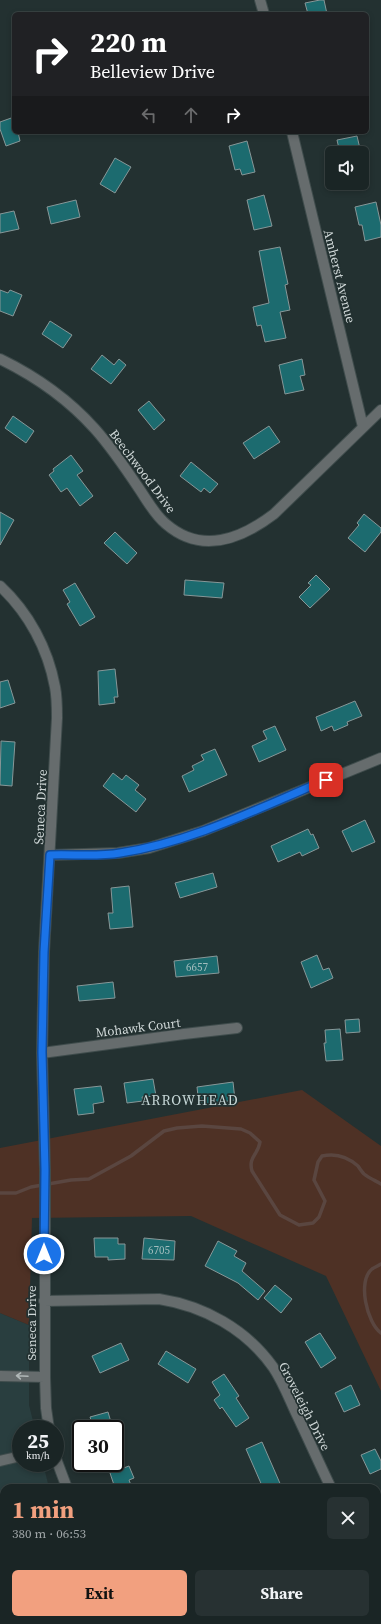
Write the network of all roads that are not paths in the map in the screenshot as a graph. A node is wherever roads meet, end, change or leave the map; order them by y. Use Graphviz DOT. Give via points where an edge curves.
graph roads {
  1 [pos="260,0"];
  2 [pos="263,12"];
  3 [pos="292,134"];
  4 [pos="0,359"];
  5 [pos="381,410"];
  6 [pos="364,427"];
  7 [pos="0,586"];
  8 [pos="381,758"];
  9 [pos="50,855"];
  10 [pos="238,1028"];
  11 [pos="42,1052"];
  12 [pos="44,1301"];
  13 [pos="0,1376"];
  14 [pos="45,1377"];
  15 [pos="48,1420"];
  16 [pos="12,1458"];
  17 [pos="0,1461"];
  18 [pos="61,1472"];
  19 [pos="66,1484"];
  20 [pos="329,1484"];
  1 -- 2 [label="street"];
  3 -- 6 [label="street, Amherst Avenue"];
  4 -- 6 [label="street, Beechwood Drive" via="75,408 112,449 166,524 182,534 201,541 227,540 262,523"];
  5 -- 6 [label="street, Beechwood Drive"];
  7 -- 9 [label="street, Seneca Drive" via="26,615 40,640 56,688 57,718"];
  8 -- 9 [label="street" via="175,841 118,853"];
  9 -- 11 [label="street, Seneca Drive" via="44,952"];
  10 -- 11 [label="street, Mohawk Court"];
  11 -- 12 [label="street, Seneca Drive" via="45,1170"];
  12 -- 14 [label="street, Seneca Drive"];
  12 -- 20 [label="street, Groveleigh Drive" via="159,1299 177,1302 227,1323 261,1352 273,1368"];
  14 -- 13 [label="street, one-way"];
  14 -- 15 [label="street, Seneca Drive"];
  16 -- 17 [label="street"];
  18 -- 19 [label="street"];
}
